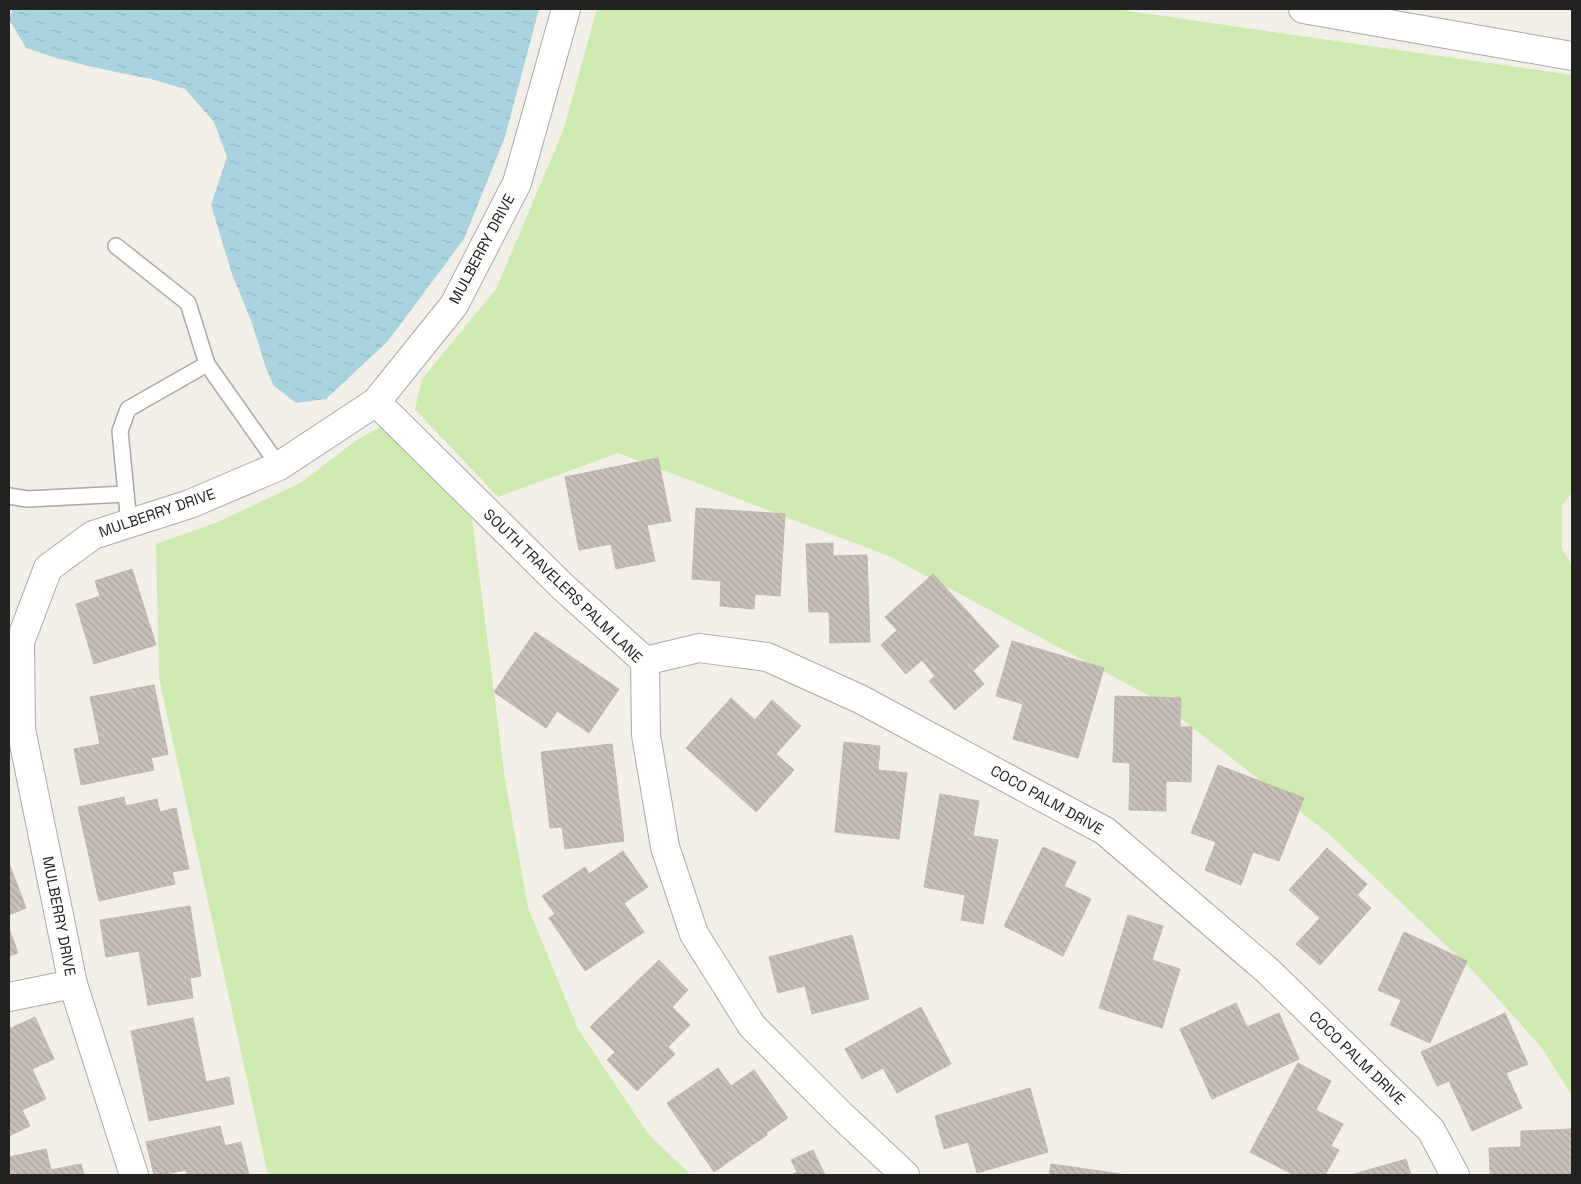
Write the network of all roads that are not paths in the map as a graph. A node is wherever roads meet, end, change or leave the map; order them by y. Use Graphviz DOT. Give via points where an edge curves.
graph roads {
  1 [pos="566,9"];
  2 [pos="1303,9"];
  3 [pos="1415,18"];
  4 [pos="1572,56"];
  5 [pos="116,246"];
  6 [pos="207,364"];
  7 [pos="376,402"];
  8 [pos="279,466"];
  9 [pos="126,494"];
  10 [pos="9,496"];
  11 [pos="129,524"];
  12 [pos="645,661"];
  13 [pos="73,984"];
  14 [pos="9,997"];
  15 [pos="134,1175"];
  16 [pos="905,1175"];
  17 [pos="1454,1175"];
  1 -- 7 [label="street, MULBERRY DRIVE" via="517,183 454,305"];
  2 -- 3 [label="street"];
  3 -- 4 [label="street"];
  5 -- 6 [label="lane" via="188,303"];
  6 -- 8 [label="lane"];
  6 -- 9 [label="lane" via="128,408 120,431"];
  7 -- 8 [label="street, MULBERRY DRIVE"];
  7 -- 12 [label="street, SOUTH TRAVELERS PALM LANE" via="563,587"];
  8 -- 11 [label="street, MULBERRY DRIVE" via="190,504"];
  9 -- 10 [label="lane" via="27,499"];
  9 -- 11 [label="lane"];
  11 -- 13 [label="street, MULBERRY DRIVE" via="93,535 48,568 20,642 21,729"];
  12 -- 16 [label="street, SOUTH TRAVELERS PALM LANE" via="646,735 665,847 694,934 752,1026"];
  12 -- 17 [label="street, COCO PALM DRIVE" via="699,648 767,657 860,699 1105,831 1268,971 1431,1130"];
  13 -- 14 [label="street"];
  13 -- 15 [label="street, MULBERRY DRIVE"];
}
